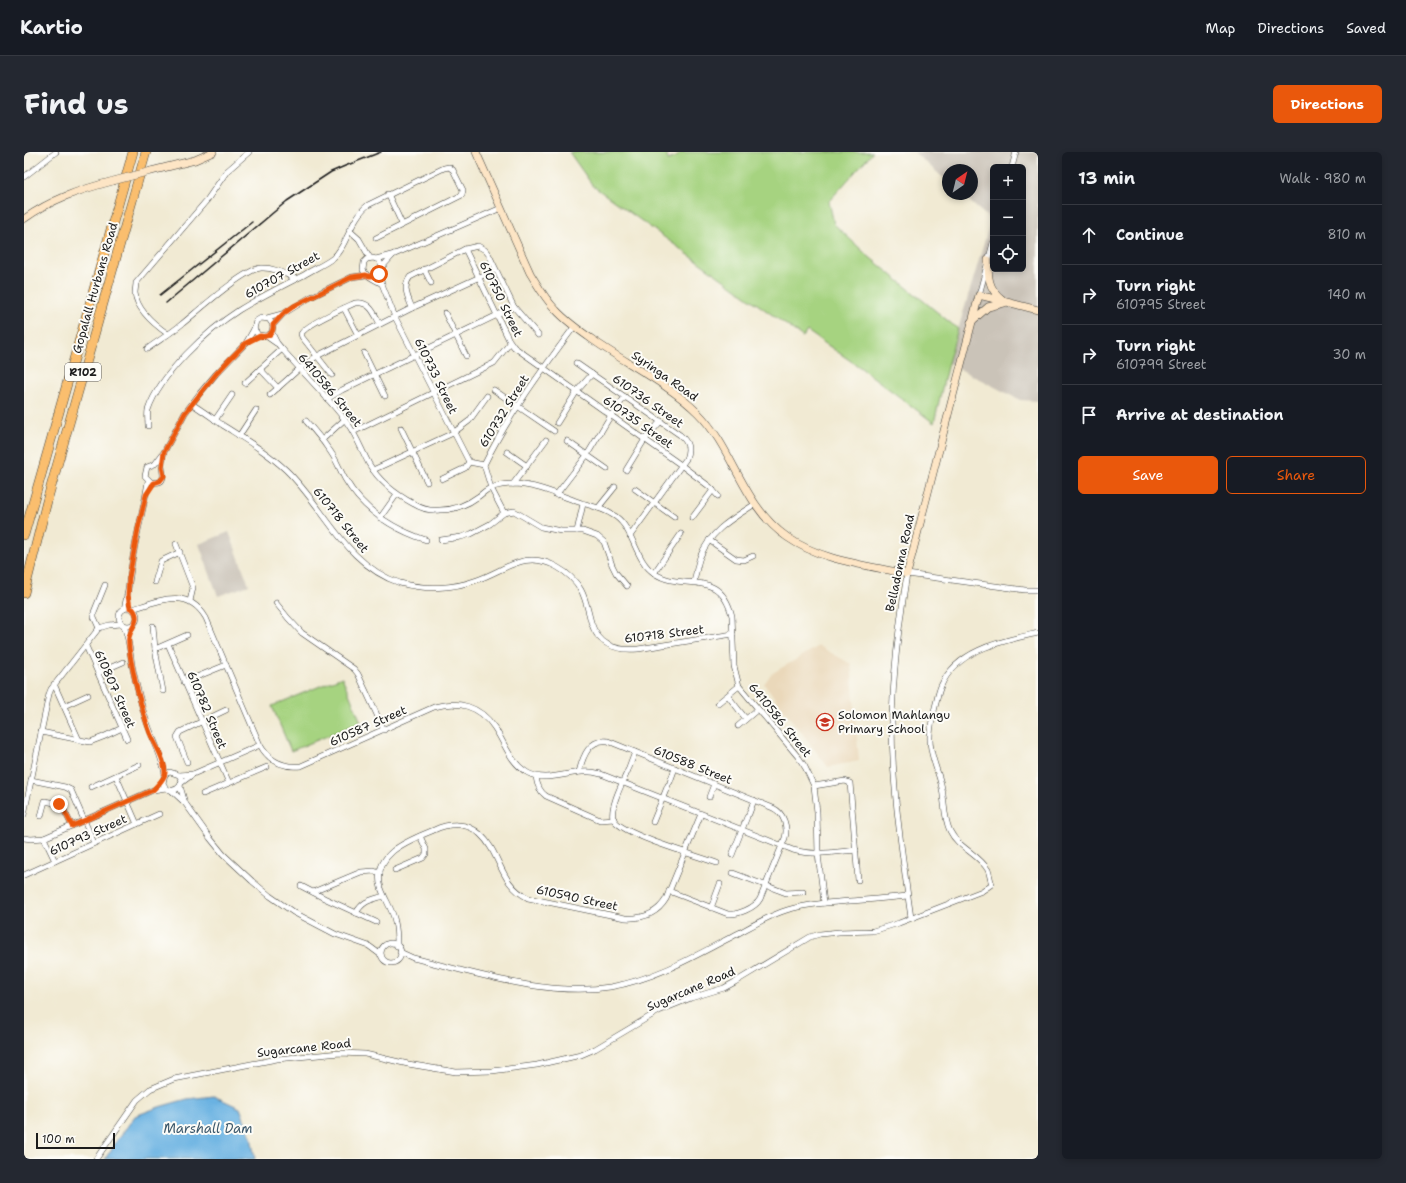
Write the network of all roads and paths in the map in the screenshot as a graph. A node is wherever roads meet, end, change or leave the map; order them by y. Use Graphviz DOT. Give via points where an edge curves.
graph roads {
  1 [pos="56,152"];
  2 [pos="133,152"];
  3 [pos="146,152"];
  4 [pos="214,152"];
  5 [pos="249,152"];
  6 [pos="476,152"];
  7 [pos="1016,152"];
  8 [pos="1013,164"];
  9 [pos="24,178"];
  10 [pos="388,194"];
  11 [pos="501,208"];
  12 [pos="24,219"];
  13 [pos="402,224"];
  14 [pos="350,230"];
  15 [pos="376,238"];
  16 [pos="465,249"];
  17 [pos="364,250"];
  18 [pos="990,253"];
  19 [pos="395,254"];
  20 [pos="370,258"];
  21 [pos="376,258"];
  22 [pos="988,260"];
  23 [pos="363,265"];
  24 [pos="382,267"];
  25 [pos="424,269"];
  26 [pos="495,270"];
  27 [pos="379,274"];
  28 [pos="366,275"];
  29 [pos="352,277"];
  30 [pos="372,277"];
  31 [pos="479,278"];
  32 [pos="296,279"];
  33 [pos="431,283"];
  34 [pos="382,284"];
  35 [pos="979,295"];
  36 [pos="1010,303"];
  37 [pos="514,307"];
  38 [pos="344,308"];
  39 [pos="412,308"];
  40 [pos="1038,310"];
  41 [pos="445,313"];
  42 [pos="283,314"];
  43 [pos="497,316"];
  44 [pos="395,317"];
  45 [pos="267,318"];
  46 [pos="971,322"];
  47 [pos="380,324"];
  48 [pos="273,325"];
  49 [pos="574,327"];
  50 [pos="254,329"];
  51 [pos="272,333"];
  52 [pos="168,334"];
  53 [pos="358,335"];
  54 [pos="538,335"];
  55 [pos="260,336"];
  56 [pos="266,336"];
  57 [pos="456,336"];
  58 [pos="246,343"];
  59 [pos="276,343"];
  60 [pos="510,343"];
  61 [pos="147,349"];
  62 [pos="282,350"];
  63 [pos="364,353"];
  64 [pos="317,356"];
  65 [pos="415,356"];
  66 [pos="466,356"];
  67 [pos="576,363"];
  68 [pos="543,368"];
  69 [pos="260,369"];
  70 [pos="299,369"];
  71 [pos="375,374"];
  72 [pos="592,374"];
  73 [pos="332,375"];
  74 [pos="245,383"];
  75 [pos="278,388"];
  76 [pos="494,390"];
  77 [pos="577,392"];
  78 [pos="434,394"];
  79 [pos="232,395"];
  80 [pos="270,396"];
  81 [pos="385,396"];
  82 [pos="487,396"];
  83 [pos="625,397"];
  84 [pos="327,399"];
  85 [pos="192,404"];
  86 [pos="518,406"];
  87 [pos="256,410"];
  88 [pos="611,415"];
  89 [pos="216,420"];
  90 [pos="344,420"];
  91 [pos="306,421"];
  92 [pos="661,421"];
  93 [pos="557,423"];
  94 [pos="148,426"];
  95 [pos="401,428"];
  96 [pos="554,431"];
  97 [pos="353,432"];
  98 [pos="453,433"];
  99 [pos="239,436"];
  100 [pos="645,439"];
  101 [pos="322,440"];
  102 [pos="546,440"];
  103 [pos="566,441"];
  104 [pos="164,452"];
  105 [pos="413,452"];
  106 [pos="507,452"];
  107 [pos="587,455"];
  108 [pos="469,462"];
  109 [pos="155,464"];
  110 [pos="484,465"];
  111 [pos="681,465"];
  112 [pos="527,466"];
  113 [pos="162,467"];
  114 [pos="373,470"];
  115 [pos="607,470"];
  116 [pos="626,470"];
  117 [pos="442,480"];
  118 [pos="148,481"];
  119 [pos="427,482"];
  120 [pos="154,483"];
  121 [pos="513,484"];
  122 [pos="615,487"];
  123 [pos="491,488"];
  124 [pos="635,489"];
  125 [pos="713,490"];
  126 [pos="397,494"];
  127 [pos="146,495"];
  128 [pos="556,495"];
  129 [pos="718,496"];
  130 [pos="654,503"];
  131 [pos="583,504"];
  132 [pos="755,504"];
  133 [pos="598,508"];
  134 [pos="504,513"];
  135 [pos="674,517"];
  136 [pos="380,518"];
  137 [pos="692,518"];
  138 [pos="578,530"];
  139 [pos="681,534"];
  140 [pos="24,535"];
  141 [pos="630,536"];
  142 [pos="426,540"];
  143 [pos="440,540"];
  144 [pos="709,540"];
  145 [pos="176,544"];
  146 [pos="180,552"];
  147 [pos="753,556"];
  148 [pos="654,573"];
  149 [pos="907,574"];
  150 [pos="155,582"];
  151 [pos="694,582"];
  152 [pos="105,585"];
  153 [pos="627,586"];
  154 [pos="1038,590"];
  155 [pos="24,593"];
  156 [pos="128,595"];
  157 [pos="190,601"];
  158 [pos="276,603"];
  159 [pos="145,605"];
  160 [pos="124,609"];
  161 [pos="132,609"];
  162 [pos="137,615"];
  163 [pos="119,617"];
  164 [pos="109,625"];
  165 [pos="123,625"];
  166 [pos="133,625"];
  167 [pos="153,626"];
  168 [pos="99,628"];
  169 [pos="1038,633"];
  170 [pos="733,634"];
  171 [pos="187,635"];
  172 [pos="129,638"];
  173 [pos="168,644"];
  174 [pos="86,646"];
  175 [pos="155,649"];
  176 [pos="123,662"];
  177 [pos="226,665"];
  178 [pos="98,673"];
  179 [pos="184,682"];
  180 [pos="54,684"];
  181 [pos="740,686"];
  182 [pos="162,691"];
  183 [pos="88,695"];
  184 [pos="728,696"];
  185 [pos="718,704"];
  186 [pos="64,706"];
  187 [pos="758,709"];
  188 [pos="226,710"];
  189 [pos="746,719"];
  190 [pos="201,721"];
  191 [pos="738,726"];
  192 [pos="122,728"];
  193 [pos="384,730"];
  194 [pos="41,732"];
  195 [pos="127,739"];
  196 [pos="79,740"];
  197 [pos="260,745"];
  198 [pos="635,752"];
  199 [pos="163,761"];
  200 [pos="187,762"];
  201 [pos="220,763"];
  202 [pos="139,765"];
  203 [pos="267,766"];
  204 [pos="675,768"];
  205 [pos="173,772"];
  206 [pos="579,772"];
  207 [pos="179,774"];
  208 [pos="193,774"];
  209 [pos="116,776"];
  210 [pos="164,777"];
  211 [pos="536,777"];
  212 [pos="32,780"];
  213 [pos="229,783"];
  214 [pos="623,783"];
  215 [pos="714,784"];
  216 [pos="181,785"];
  217 [pos="814,786"];
  218 [pos="91,787"];
  219 [pos="166,788"];
  220 [pos="153,790"];
  221 [pos="172,791"];
  222 [pos="203,794"];
  223 [pos="709,797"];
  224 [pos="662,798"];
  225 [pos="754,800"];
  226 [pos="127,802"];
  227 [pos="185,803"];
  228 [pos="160,814"];
  229 [pos="701,814"];
  230 [pos="24,815"];
  231 [pos="41,816"];
  232 [pos="614,819"];
  233 [pos="85,820"];
  234 [pos="653,822"];
  235 [pos="136,824"];
  236 [pos="72,826"];
  237 [pos="742,830"];
  238 [pos="420,836"];
  239 [pos="24,838"];
  240 [pos="44,838"];
  241 [pos="94,843"];
  242 [pos="782,846"];
  243 [pos="856,850"];
  244 [pos="685,852"];
  245 [pos="818,854"];
  246 [pos="732,856"];
  247 [pos="55,861"];
  248 [pos="717,863"];
  249 [pos="395,870"];
  250 [pos="380,873"];
  251 [pos="733,873"];
  252 [pos="24,875"];
  253 [pos="858,880"];
  254 [pos="720,884"];
  255 [pos="766,885"];
  256 [pos="301,886"];
  257 [pos="313,892"];
  258 [pos="669,892"];
  259 [pos="803,892"];
  260 [pos="384,896"];
  261 [pos="907,896"];
  262 [pos="824,903"];
  263 [pos="710,908"];
  264 [pos="356,913"];
  265 [pos="911,918"];
  266 [pos="376,922"];
  267 [pos="396,930"];
  268 [pos="389,944"];
  269 [pos="369,946"];
  270 [pos="384,946"];
  271 [pos="397,946"];
  272 [pos="400,952"];
  273 [pos="381,955"];
  274 [pos="413,958"];
  275 [pos="397,960"];
  276 [pos="96,1159"];
  1 -- 9 [label="street"];
  2 -- 140 [label="highway, Gopalall Hurbans Road / R102"];
  3 -- 155 [label="highway, Gopalall Hurbans Road / R102" via="47,501"];
  4 -- 12 [label="street, bridge" via="195,160 77,191 40,208"];
  5 -- 52 [label="street" via="227,171 202,206 136,283 138,303 156,325"];
  6 -- 11 [label="street, Syringa Road"];
  7 -- 8 [label="street"];
  10 -- 13 [label="street"];
  10 -- 13 [label="street, 610707 Street" via="449,167 463,190 462,195"];
  10 -- 14 [label="street, 610707 Street" via="361,210"];
  11 -- 19 [label="street"];
  11 -- 49 [label="street, Syringa Road" via="539,288 556,311"];
  13 -- 15 [label="street"];
  14 -- 17 [label="street" via="359,239"];
  14 -- 32 [label="street, 610707 Street" via="334,257"];
  16 -- 25 [label="street"];
  16 -- 26 [label="street" via="475,246 482,248 489,255"];
  16 -- 31 [label="street, 610750 Street"];
  17 -- 20 [label="street"];
  17 -- 23 [label="street"];
  18 -- 22 [label="street, Belladonna Road"];
  19 -- 21 [label="street"];
  19 -- 24 [label="street"];
  20 -- 21 [label="street"];
  20 -- 23 [label="street"];
  21 -- 24 [label="street"];
  22 -- 35 [label="street, Belladonna Road"];
  22 -- 36 [label="street" via="990,287 997,296"];
  23 -- 28 [label="street"];
  23 -- 29 [label="street"];
  24 -- 27 [label="street"];
  25 -- 33 [label="street"];
  25 -- 39 [label="street" via="410,277 405,285"];
  26 -- 31 [label="street"];
  26 -- 37 [label="street"];
  27 -- 30 [label="street"];
  27 -- 34 [label="street, 610733 Street"];
  28 -- 29 [label="street"];
  28 -- 30 [label="street"];
  29 -- 42 [label="street"];
  30 -- 34 [label="street"];
  31 -- 39 [label="street"];
  31 -- 43 [label="street, 610750 Street"];
  32 -- 52 [label="street" via="269,268 252,270"];
  32 -- 94 [label="street, 610707 Street" via="239,310 190,350 166,379 154,399 148,412"];
  34 -- 44 [label="street, 610733 Street"];
  35 -- 36 [label="street"];
  35 -- 46 [label="street, Belladonna Road"];
  36 -- 40 [label="street"];
  36 -- 46 [label="street" via="988,307"];
  37 -- 43 [label="street"];
  37 -- 54 [label="street"];
  38 -- 47 [label="street" via="355,303 363,303 373,311"];
  38 -- 53 [label="street"];
  38 -- 64 [label="street" via="301,332"];
  39 -- 44 [label="street"];
  41 -- 57 [label="street"];
  42 -- 45 [label="street"];
  42 -- 48 [label="street"];
  43 -- 57 [label="street"];
  43 -- 60 [label="street, 610750 Street"];
  44 -- 47 [label="street"];
  44 -- 65 [label="street, 610733 Street"];
  45 -- 48 [label="street"];
  45 -- 50 [label="street" via="256,321"];
  46 -- 149 [label="street, Belladonna Road"];
  47 -- 53 [label="street"];
  48 -- 51 [label="street"];
  49 -- 68 [label="street, 610732 Street"];
  49 -- 132 [label="street, Syringa Road" via="674,393 698,413 719,439"];
  50 -- 55 [label="street"];
  50 -- 58 [label="street"];
  51 -- 56 [label="street"];
  51 -- 59 [label="street"];
  52 -- 61 [label="street"];
  53 -- 64 [label="street"];
  55 -- 56 [label="street"];
  55 -- 58 [label="street"];
  56 -- 59 [label="street"];
  57 -- 65 [label="street"];
  57 -- 66 [label="street"];
  58 -- 85 [label="street"];
  59 -- 62 [label="street, 6410586 Street"];
  60 -- 68 [label="street, 610750 Street"];
  60 -- 78 [label="street" via="494,363"];
  62 -- 69 [label="street"];
  62 -- 70 [label="street, 6410586 Street"];
  63 -- 71 [label="street"];
  64 -- 70 [label="street"];
  64 -- 73 [label="street"];
  65 -- 71 [label="street"];
  65 -- 78 [label="street, 610733 Street"];
  67 -- 72 [label="street, 610736 Street"];
  68 -- 77 [label="street, 610735 Street"];
  68 -- 86 [label="street, 610732 Street"];
  69 -- 74 [label="street"];
  69 -- 75 [label="street"];
  70 -- 75 [label="street"];
  70 -- 84 [label="street, 6410586 Street"];
  71 -- 81 [label="street"];
  71 -- 84 [label="street"];
  72 -- 77 [label="street"];
  72 -- 83 [label="street, 610736 Street"];
  75 -- 80 [label="street"];
  76 -- 86 [label="street"];
  77 -- 88 [label="street, 610735 Street"];
  77 -- 93 [label="street"];
  78 -- 97 [label="street"];
  78 -- 98 [label="street, 610733 Street"];
  79 -- 89 [label="street"];
  82 -- 98 [label="street" via="469,421"];
  83 -- 88 [label="street"];
  83 -- 92 [label="street, 610736 Street"];
  84 -- 90 [label="street, 6410586 Street"];
  85 -- 89 [label="street, 610718 Street"];
  85 -- 104 [label="street"];
  86 -- 96 [label="street"];
  86 -- 110 [label="street, 610732 Street" via="496,440"];
  87 -- 99 [label="street"];
  88 -- 100 [label="street, 610735 Street"];
  88 -- 107 [label="street"];
  89 -- 99 [label="street, 610718 Street"];
  90 -- 97 [label="street, 6410586 Street"];
  90 -- 101 [label="street"];
  91 -- 101 [label="street"];
  92 -- 100 [label="street"];
  92 -- 111 [label="street, 610736 Street" via="680,435 688,445 688,452"];
  95 -- 105 [label="street"];
  97 -- 114 [label="street, 6410586 Street"];
  98 -- 105 [label="street"];
  98 -- 108 [label="street, 610733 Street"];
  99 -- 170 [label="street, 610718 Street" via="262,450 287,471 352,552 387,578 408,585 437,588 476,581 513,563 540,561 558,568 575,582 581,590 594,630 602,640 614,648 638,649"];
  100 -- 111 [label="street, 610735 Street"];
  100 -- 116 [label="street"];
  101 -- 136 [label="street" via="345,479 364,504"];
  102 -- 112 [label="street"];
  103 -- 107 [label="street"];
  104 -- 109 [label="street"];
  104 -- 113 [label="street"];
  105 -- 114 [label="street"];
  105 -- 119 [label="street"];
  106 -- 112 [label="street"];
  107 -- 115 [label="street"];
  107 -- 128 [label="street"];
  108 -- 110 [label="street"];
  108 -- 117 [label="street" via="465,468"];
  109 -- 113 [label="street"];
  109 -- 118 [label="street" via="149,465 145,470"];
  110 -- 123 [label="street, 610732 Street"];
  111 -- 125 [label="street, 610735 Street"];
  111 -- 130 [label="street"];
  112 -- 121 [label="street"];
  113 -- 120 [label="street" via="164,476"];
  114 -- 126 [label="street, 6410586 Street"];
  118 -- 120 [label="street"];
  118 -- 127 [label="street"];
  120 -- 127 [label="street"];
  121 -- 123 [label="street, 6410586 Street"];
  121 -- 128 [label="street, 6410586 Street"];
  122 -- 133 [label="street"];
  123 -- 126 [label="street, 6410586 Street" via="468,503 445,510 428,510"];
  123 -- 134 [label="street, 610732 Street"];
  124 -- 130 [label="street"];
  125 -- 129 [label="street, 610735 Street"];
  125 -- 137 [label="street"];
  126 -- 136 [label="street"];
  127 -- 156 [label="street" via="133,555"];
  128 -- 131 [label="street, 6410586 Street"];
  130 -- 135 [label="street"];
  130 -- 141 [label="street"];
  131 -- 133 [label="street, 6410586 Street"];
  131 -- 138 [label="street"];
  132 -- 144 [label="street" via="723,525"];
  132 -- 149 [label="street, Syringa Road" via="765,518 785,536 810,551"];
  133 -- 141 [label="street, 6410586 Street" via="614,515 625,526"];
  134 -- 138 [label="street" via="518,512 532,523 553,530"];
  134 -- 143 [label="street" via="471,534"];
  136 -- 142 [label="street" via="403,532"];
  138 -- 153 [label="street" via="601,539 616,573"];
  139 -- 148 [label="street"];
  141 -- 148 [label="street, 6410586 Street" via="645,565"];
  144 -- 147 [label="street" via="736,559 744,560"];
  144 -- 151 [label="street" via="700,558"];
  145 -- 146 [label="street"];
  146 -- 150 [label="street" via="162,561"];
  146 -- 157 [label="street" via="193,588"];
  148 -- 151 [label="street, 6410586 Street" via="669,580"];
  149 -- 154 [label="street"];
  149 -- 261 [label="street, Belladonna Road" via="894,666 892,723 897,808"];
  151 -- 170 [label="street, 6410586 Street" via="709,585 722,594 730,608"];
  152 -- 168 [label="street" via="94,612"];
  156 -- 160 [label="street"];
  156 -- 161 [label="street"];
  157 -- 159 [label="street" via="171,598"];
  157 -- 177 [label="street, 610587 Street" via="206,618"];
  158 -- 193 [label="street" via="302,633 354,669"];
  159 -- 161 [label="street"];
  159 -- 162 [label="street"];
  160 -- 161 [label="street"];
  160 -- 163 [label="street"];
  161 -- 162 [label="street"];
  162 -- 166 [label="street"];
  163 -- 164 [label="street"];
  163 -- 165 [label="street"];
  164 -- 165 [label="street"];
  164 -- 168 [label="street"];
  165 -- 166 [label="street"];
  165 -- 172 [label="street"];
  166 -- 172 [label="street"];
  167 -- 175 [label="street"];
  168 -- 174 [label="street"];
  169 -- 265 [label="street, Sugarcane Road" via="975,652 957,664 940,687 930,740 947,823 953,837 989,871 992,884 982,891"];
  170 -- 181 [label="street, 6410586 Street" via="734,666"];
  171 -- 173 [label="street"];
  172 -- 199 [label="street" via="143,712"];
  173 -- 175 [label="street"];
  173 -- 179 [label="street, 610782 Street"];
  174 -- 178 [label="street, 610807 Street"];
  174 -- 180 [label="street"];
  175 -- 182 [label="street"];
  176 -- 178 [label="street"];
  177 -- 179 [label="street"];
  177 -- 197 [label="street, 610587 Street"];
  178 -- 192 [label="street, 610807 Street"];
  179 -- 190 [label="street, 610782 Street"];
  180 -- 186 [label="street"];
  180 -- 194 [label="street" via="49,694"];
  181 -- 184 [label="street"];
  181 -- 187 [label="street, 6410586 Street"];
  183 -- 186 [label="street"];
  184 -- 185 [label="street"];
  184 -- 189 [label="street"];
  186 -- 196 [label="street"];
  187 -- 189 [label="street"];
  187 -- 217 [label="street, 6410586 Street" via="799,758"];
  188 -- 190 [label="street"];
  189 -- 191 [label="street"];
  190 -- 200 [label="street" via="178,734"];
  190 -- 201 [label="street, 610782 Street"];
  192 -- 195 [label="street, 610807 Street"];
  192 -- 196 [label="street" via="95,741"];
  193 -- 197 [label="street, 610587 Street" via="301,766 292,767 275,762 264,753"];
  193 -- 211 [label="street, 610587 Street" via="446,704 460,704 473,708 493,726 520,768"];
  194 -- 196 [label="street"];
  194 -- 212 [label="street"];
  197 -- 201 [label="street"];
  198 -- 204 [label="street, 610588 Street"];
  198 -- 206 [label="street, 610588 Street" via="608,741 594,744 585,752"];
  198 -- 214 [label="street"];
  199 -- 205 [label="street"];
  199 -- 210 [label="street"];
  201 -- 208 [label="street"];
  201 -- 213 [label="street, 610782 Street"];
  202 -- 209 [label="street"];
  203 -- 213 [label="street"];
  204 -- 215 [label="street, 610588 Street"];
  204 -- 224 [label="street"];
  205 -- 207 [label="street"];
  205 -- 210 [label="street"];
  206 -- 211 [label="street"];
  206 -- 214 [label="street" via="591,771"];
  207 -- 208 [label="street"];
  207 -- 216 [label="street"];
  208 -- 216 [label="street"];
  209 -- 218 [label="street"];
  209 -- 226 [label="street"];
  210 -- 219 [label="street"];
  210 -- 220 [label="street"];
  211 -- 232 [label="street" via="538,787 546,796 600,820"];
  212 -- 230 [label="street"];
  212 -- 233 [label="street" via="71,790"];
  213 -- 222 [label="street"];
  214 -- 224 [label="street"];
  214 -- 232 [label="street" via="614,806"];
  215 -- 223 [label="street"];
  215 -- 225 [label="street, 610588 Street"];
  216 -- 221 [label="street"];
  216 -- 227 [label="street"];
  217 -- 243 [label="street" via="845,781 850,784"];
  217 -- 245 [label="street, 6410586 Street"];
  219 -- 220 [label="street"];
  219 -- 221 [label="street"];
  220 -- 226 [label="street"];
  221 -- 227 [label="street"];
  224 -- 229 [label="street"];
  224 -- 234 [label="street"];
  225 -- 237 [label="street"];
  225 -- 242 [label="street, 610588 Street" via="777,809 782,816 787,828"];
  226 -- 233 [label="street"];
  226 -- 235 [label="street"];
  227 -- 269 [label="street" via="223,854 270,896 314,924"];
  228 -- 235 [label="street, 610793 Street"];
  229 -- 237 [label="street"];
  229 -- 244 [label="street, 610590 Street"];
  231 -- 236 [label="street" via="45,801 59,804"];
  232 -- 244 [label="street" via="632,833"];
  233 -- 236 [label="street"];
  233 -- 241 [label="street"];
  235 -- 241 [label="street, 610793 Street"];
  236 -- 240 [label="street"];
  237 -- 242 [label="street"];
  237 -- 246 [label="street"];
  238 -- 249 [label="street" via="426,854 423,858"];
  238 -- 250 [label="street, 610590 Street" via="393,850"];
  238 -- 258 [label="street, 610590 Street" via="446,825 458,824 479,832 489,844 510,884 522,896 534,900 634,918 655,911 663,904"];
  239 -- 240 [label="street"];
  240 -- 247 [label="street"];
  241 -- 247 [label="street, 610793 Street"];
  242 -- 245 [label="street" via="803,853"];
  242 -- 255 [label="street, 610588 Street"];
  243 -- 245 [label="street"];
  243 -- 253 [label="street"];
  244 -- 248 [label="street"];
  244 -- 258 [label="street, 610590 Street"];
  245 -- 262 [label="street, 6410586 Street"];
  247 -- 252 [label="street, 610793 Street"];
  250 -- 257 [label="street" via="368,870"];
  250 -- 260 [label="street"];
  251 -- 255 [label="street"];
  254 -- 263 [label="street"];
  255 -- 259 [label="street" via="786,893"];
  255 -- 263 [label="street, 610588 Street" via="758,902 752,907 731,914"];
  256 -- 257 [label="street"];
  257 -- 264 [label="street"];
  258 -- 263 [label="street, 610588 Street"];
  260 -- 264 [label="street" via="366,902"];
  260 -- 267 [label="street" via="393,914"];
  261 -- 262 [label="street"];
  261 -- 265 [label="street, Belladonna Road"];
  262 -- 274 [label="street" via="781,912 686,962 642,979 609,987 567,989 540,986 501,980"];
  264 -- 266 [label="street"];
  265 -- 276 [label="street, Sugarcane Road" via="873,931 839,932 810,937 729,985 665,1009 595,1049 567,1059 517,1068 472,1072 441,1070 365,1054 340,1053 276,1059 174,1079 150,1089 140,1097"];
  267 -- 268 [label="street"];
  267 -- 271 [label="street"];
  268 -- 270 [label="street"];
  268 -- 271 [label="street"];
  269 -- 270 [label="street"];
  269 -- 273 [label="street"];
  270 -- 273 [label="street"];
  271 -- 272 [label="street"];
  272 -- 274 [label="street"];
  272 -- 275 [label="street"];
  273 -- 275 [label="street" via="387,962"];
  274 -- 275 [label="street"];
}
